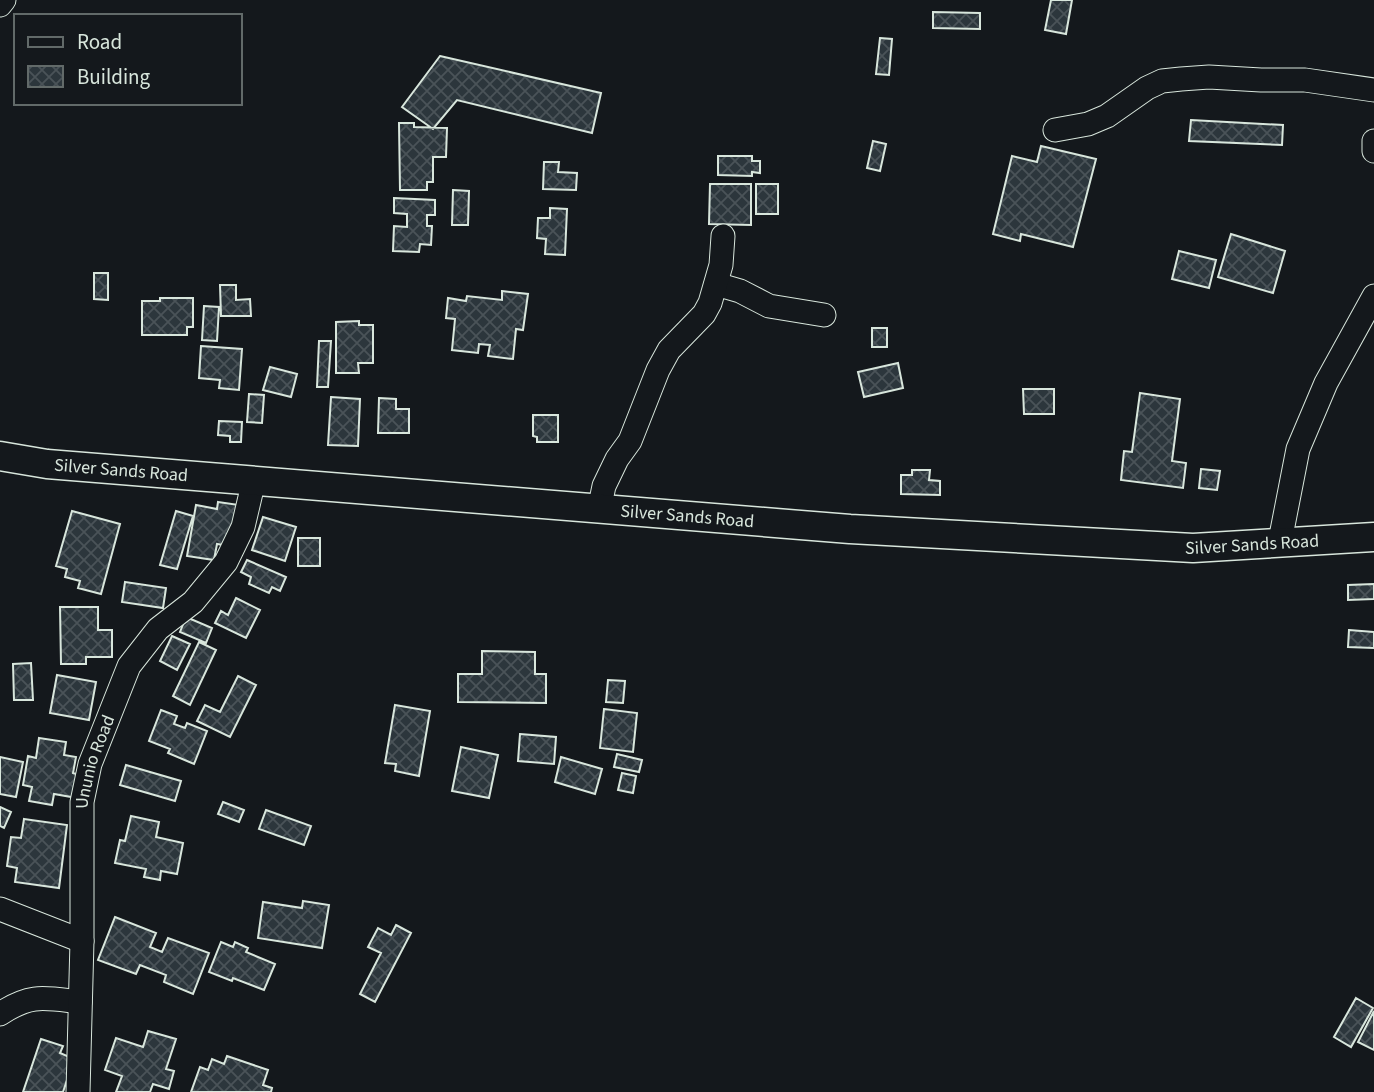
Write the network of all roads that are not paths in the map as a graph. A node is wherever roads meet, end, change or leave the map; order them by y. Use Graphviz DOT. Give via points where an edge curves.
graph roads {
  1 [pos="4,0"];
  2 [pos="0,5"];
  3 [pos="1374,90"];
  4 [pos="1055,130"];
  5 [pos="1374,141"];
  6 [pos="1374,151"];
  7 [pos="723,236"];
  8 [pos="716,284"];
  9 [pos="1374,296"];
  10 [pos="824,316"];
  11 [pos="0,456"];
  12 [pos="254,480"];
  13 [pos="599,510"];
  14 [pos="1374,537"];
  15 [pos="1280,541"];
  16 [pos="0,909"];
  17 [pos="82,941"];
  18 [pos="80,1002"];
  19 [pos="0,1014"];
  20 [pos="78,1092"];
  1 -- 2 [label="street"];
  3 -- 4 [label="street" via="1305,80 1209,77 1162,81 1107,116"];
  5 -- 6 [label="street"];
  7 -- 8 [label="street"];
  8 -- 10 [label="street" via="769,306"];
  8 -- 13 [label="street" via="704,314 669,350 658,370 630,441 604,486"];
  9 -- 15 [label="street" via="1326,383 1298,449"];
  11 -- 12 [label="street, Silver Sands Road" via="47,464"];
  12 -- 13 [label="street, Silver Sands Road"];
  12 -- 17 [label="street, Ununio Road" via="243,527 226,562 193,602 158,629 129,666 90,764 82,802"];
  13 -- 15 [label="street, Silver Sands Road" via="1193,548"];
  14 -- 15 [label="street, Silver Sands Road"];
  16 -- 17 [label="street"];
  17 -- 18 [label="street, Ununio Road"];
  18 -- 19 [label="street" via="36,998"];
  18 -- 20 [label="street, Ununio Road"];
}
